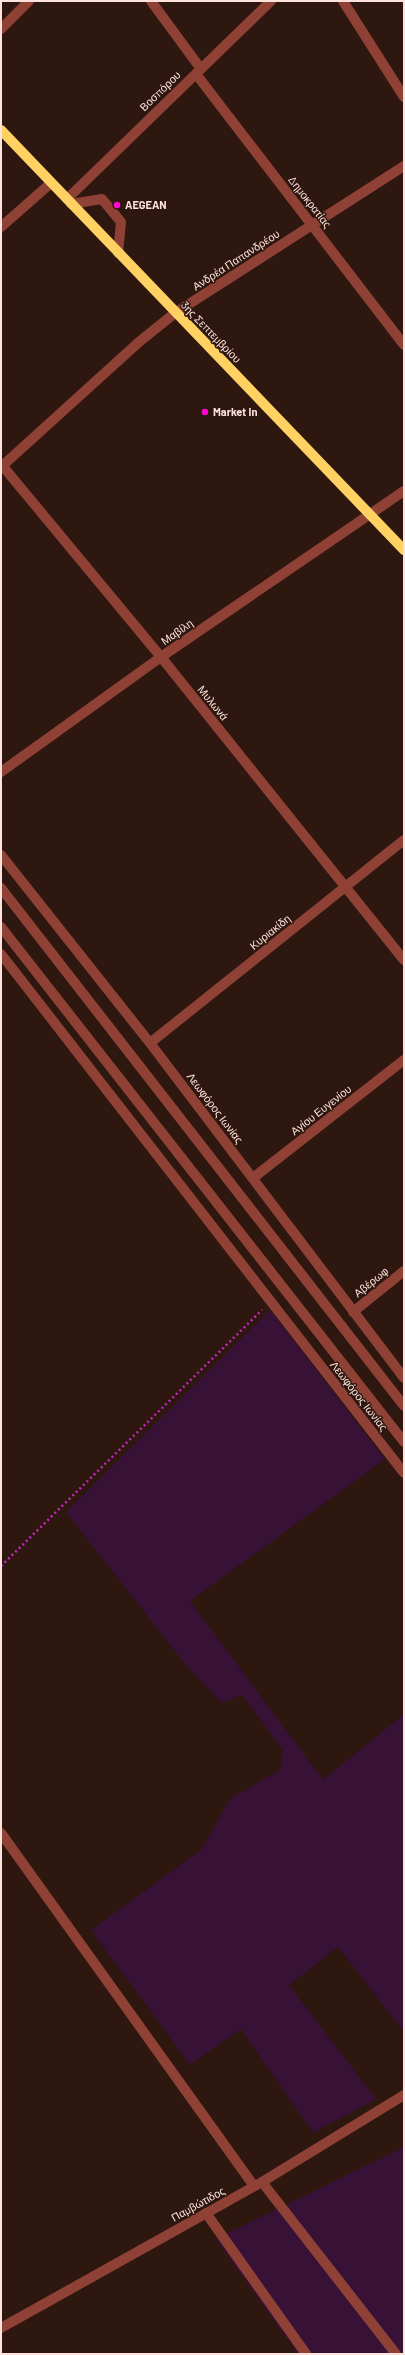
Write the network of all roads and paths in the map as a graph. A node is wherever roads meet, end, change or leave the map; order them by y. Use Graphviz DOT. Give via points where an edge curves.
graph roads {
  1 [pos="29,1"];
  2 [pos="151,1"];
  3 [pos="271,1"];
  4 [pos="343,1"];
  5 [pos="1,29"];
  6 [pos="198,71"];
  7 [pos="404,97"];
  8 [pos="1,130"];
  9 [pos="404,166"];
  10 [pos="51,182"];
  11 [pos="69,202"];
  12 [pos="312,225"];
  13 [pos="1,227"];
  14 [pos="118,253"];
  15 [pos="175,313"];
  16 [pos="404,345"];
  17 [pos="1,466"];
  18 [pos="404,491"];
  19 [pos="369,514"];
  20 [pos="404,550"];
  21 [pos="161,657"];
  22 [pos="1,772"];
  23 [pos="404,840"];
  24 [pos="1,855"];
  25 [pos="345,887"];
  26 [pos="1,888"];
  27 [pos="1,927"];
  28 [pos="1,954"];
  29 [pos="404,960"];
  30 [pos="150,1043"];
  31 [pos="404,1060"];
  32 [pos="253,1178"];
  33 [pos="404,1271"];
  34 [pos="269,1302"];
  35 [pos="353,1312"];
  36 [pos="404,1378"];
  37 [pos="404,1406"];
  38 [pos="404,1442"];
  39 [pos="404,1473"];
  40 [pos="1,1566"];
  41 [pos="1,1833"];
  42 [pos="404,2095"];
  43 [pos="258,2184"];
  44 [pos="206,2213"];
  45 [pos="1,2328"];
  46 [pos="306,2354"];
  47 [pos="396,2354"];
  1 -- 5 [label="street"];
  2 -- 6 [label="street, Δημοκρατίας"];
  3 -- 6 [label="street, Βοσπόρου"];
  4 -- 7 [label="street"];
  6 -- 11 [label="street, Βοσπόρου"];
  6 -- 12 [label="street, Δημοκρατίας"];
  8 -- 10 [label="main road, 3ης Σεπτεμβρίου"];
  9 -- 12 [label="street, Ανδρέα Παπανδρέου"];
  10 -- 11 [label="main road, 3ης Σεπτεμβρίου"];
  10 -- 13 [label="street"];
  11 -- 14 [label="main road, 3ης Σεπτεμβρίου"];
  11 -- 14 [label="street" via="102,199 121,222"];
  12 -- 15 [label="street, Ανδρέα Παπανδρέου"];
  12 -- 16 [label="street, Δημοκρατίας"];
  14 -- 15 [label="main road, 3ης Σεπτεμβρίου"];
  15 -- 17 [label="street, Ανδρέα Παπανδρέου"];
  15 -- 19 [label="main road, 3ης Σεπτεμβρίου"];
  17 -- 21 [label="street, Μυλωνά"];
  18 -- 19 [label="street, Μαβίλη"];
  19 -- 20 [label="main road, 3ης Σεπτεμβρίου"];
  19 -- 21 [label="street, Μαβίλη"];
  21 -- 22 [label="street, Μαβίλη"];
  21 -- 25 [label="street, Μυλωνά"];
  23 -- 25 [label="street, Κυριακίδη"];
  24 -- 30 [label="street, Λεωφόρος Ιωνίας"];
  25 -- 29 [label="street, Μυλωνά"];
  25 -- 30 [label="street, Κυριακίδη"];
  26 -- 37 [label="street"];
  27 -- 38 [label="street, Λεωφόρος Ιωνίας"];
  28 -- 34 [label="street, Λεωφόρος Ιωνίας"];
  30 -- 32 [label="street, Λεωφόρος Ιωνίας"];
  31 -- 32 [label="street, Αγίου Ευγενίου"];
  32 -- 35 [label="street, Λεωφόρος Ιωνίας"];
  33 -- 35 [label="street, Αβέρωφ"];
  34 -- 39 [label="street, Λεωφόρος Ιωνίας"];
  34 -- 40 [label="path"];
  35 -- 36 [label="street, Λεωφόρος Ιωνίας"];
  41 -- 43 [label="street"];
  42 -- 43 [label="street, Παμβώτιδος"];
  43 -- 44 [label="street, Παμβώτιδος"];
  43 -- 47 [label="street"];
  44 -- 45 [label="street, Παμβώτιδος"];
  44 -- 46 [label="street"];
}
